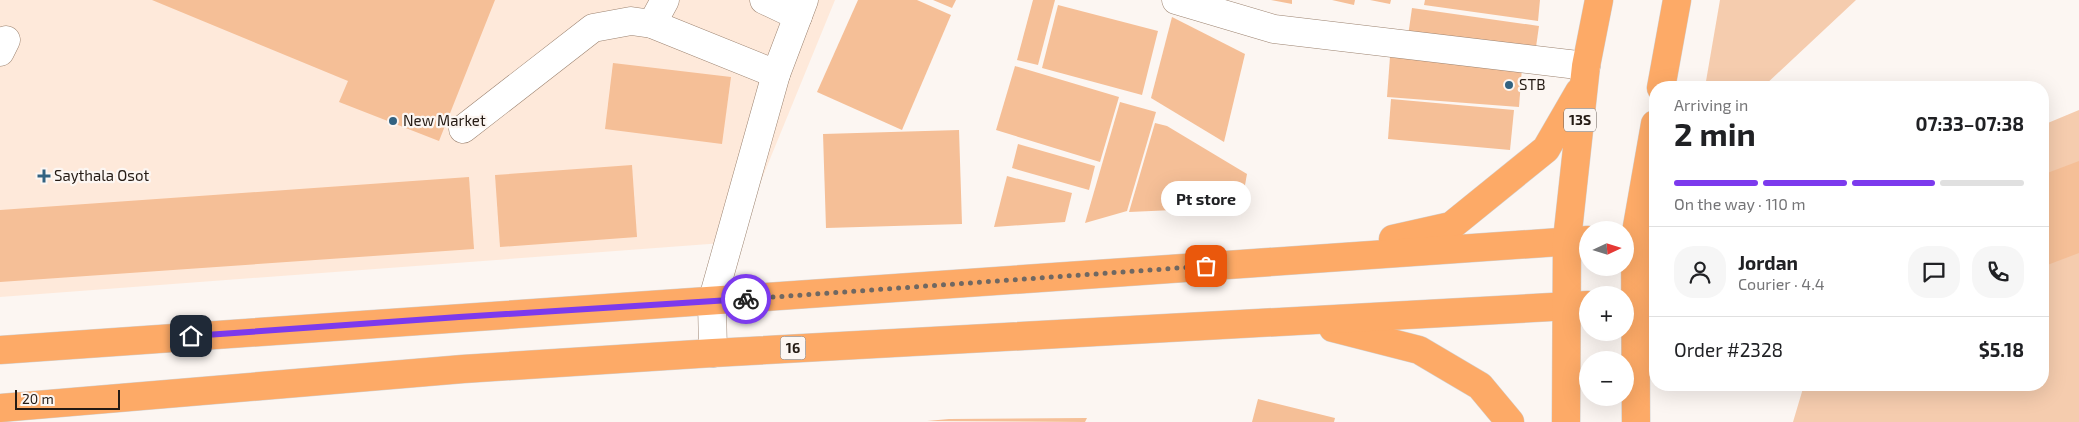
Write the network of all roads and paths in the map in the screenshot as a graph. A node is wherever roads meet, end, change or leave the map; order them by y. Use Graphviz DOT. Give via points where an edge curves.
graph roads {
  1 [pos="665,0"];
  2 [pos="764,0"];
  3 [pos="1176,0"];
  4 [pos="1599,0"];
  5 [pos="1677,0"];
  6 [pos="801,8"];
  7 [pos="652,24"];
  8 [pos="776,74"];
  9 [pos="1586,74"];
  10 [pos="1662,81"];
  11 [pos="463,128"];
  12 [pos="1649,151"];
  13 [pos="1634,221"];
  14 [pos="1577,240"];
  15 [pos="1304,259"];
  16 [pos="1634,270"];
  17 [pos="712,302"];
  18 [pos="1638,302"];
  19 [pos="1577,306"];
  20 [pos="1300,321"];
  21 [pos="0,350"];
  22 [pos="713,353"];
  23 [pos="0,408"];
  24 [pos="1510,422"];
  25 [pos="1566,422"];
  26 [pos="1636,422"];
  1 -- 7 [label="street"];
  2 -- 6 [label="street"];
  3 -- 9 [label="street" via="1274,29"];
  4 -- 9 [label="highway, 13S"];
  5 -- 10 [label="highway"];
  6 -- 8 [label="street"];
  7 -- 8 [label="street"];
  7 -- 11 [label="street" via="631,21 593,28"];
  8 -- 17 [label="street"];
  9 -- 14 [label="highway, 13S"];
  9 -- 15 [label="highway" via="1546,149 1451,226"];
  12 -- 13 [label="highway"];
  14 -- 15 [label="highway"];
  14 -- 19 [label="highway, 13S"];
  15 -- 17 [label="highway"];
  16 -- 18 [label="highway"];
  17 -- 21 [label="highway"];
  17 -- 22 [label="street"];
  18 -- 26 [label="highway"];
  19 -- 20 [label="highway, 16"];
  19 -- 25 [label="highway, 13S"];
  20 -- 22 [label="highway, 16"];
  20 -- 24 [label="highway" via="1419,350 1480,386"];
  22 -- 23 [label="highway, 16" via="463,369"];
}
